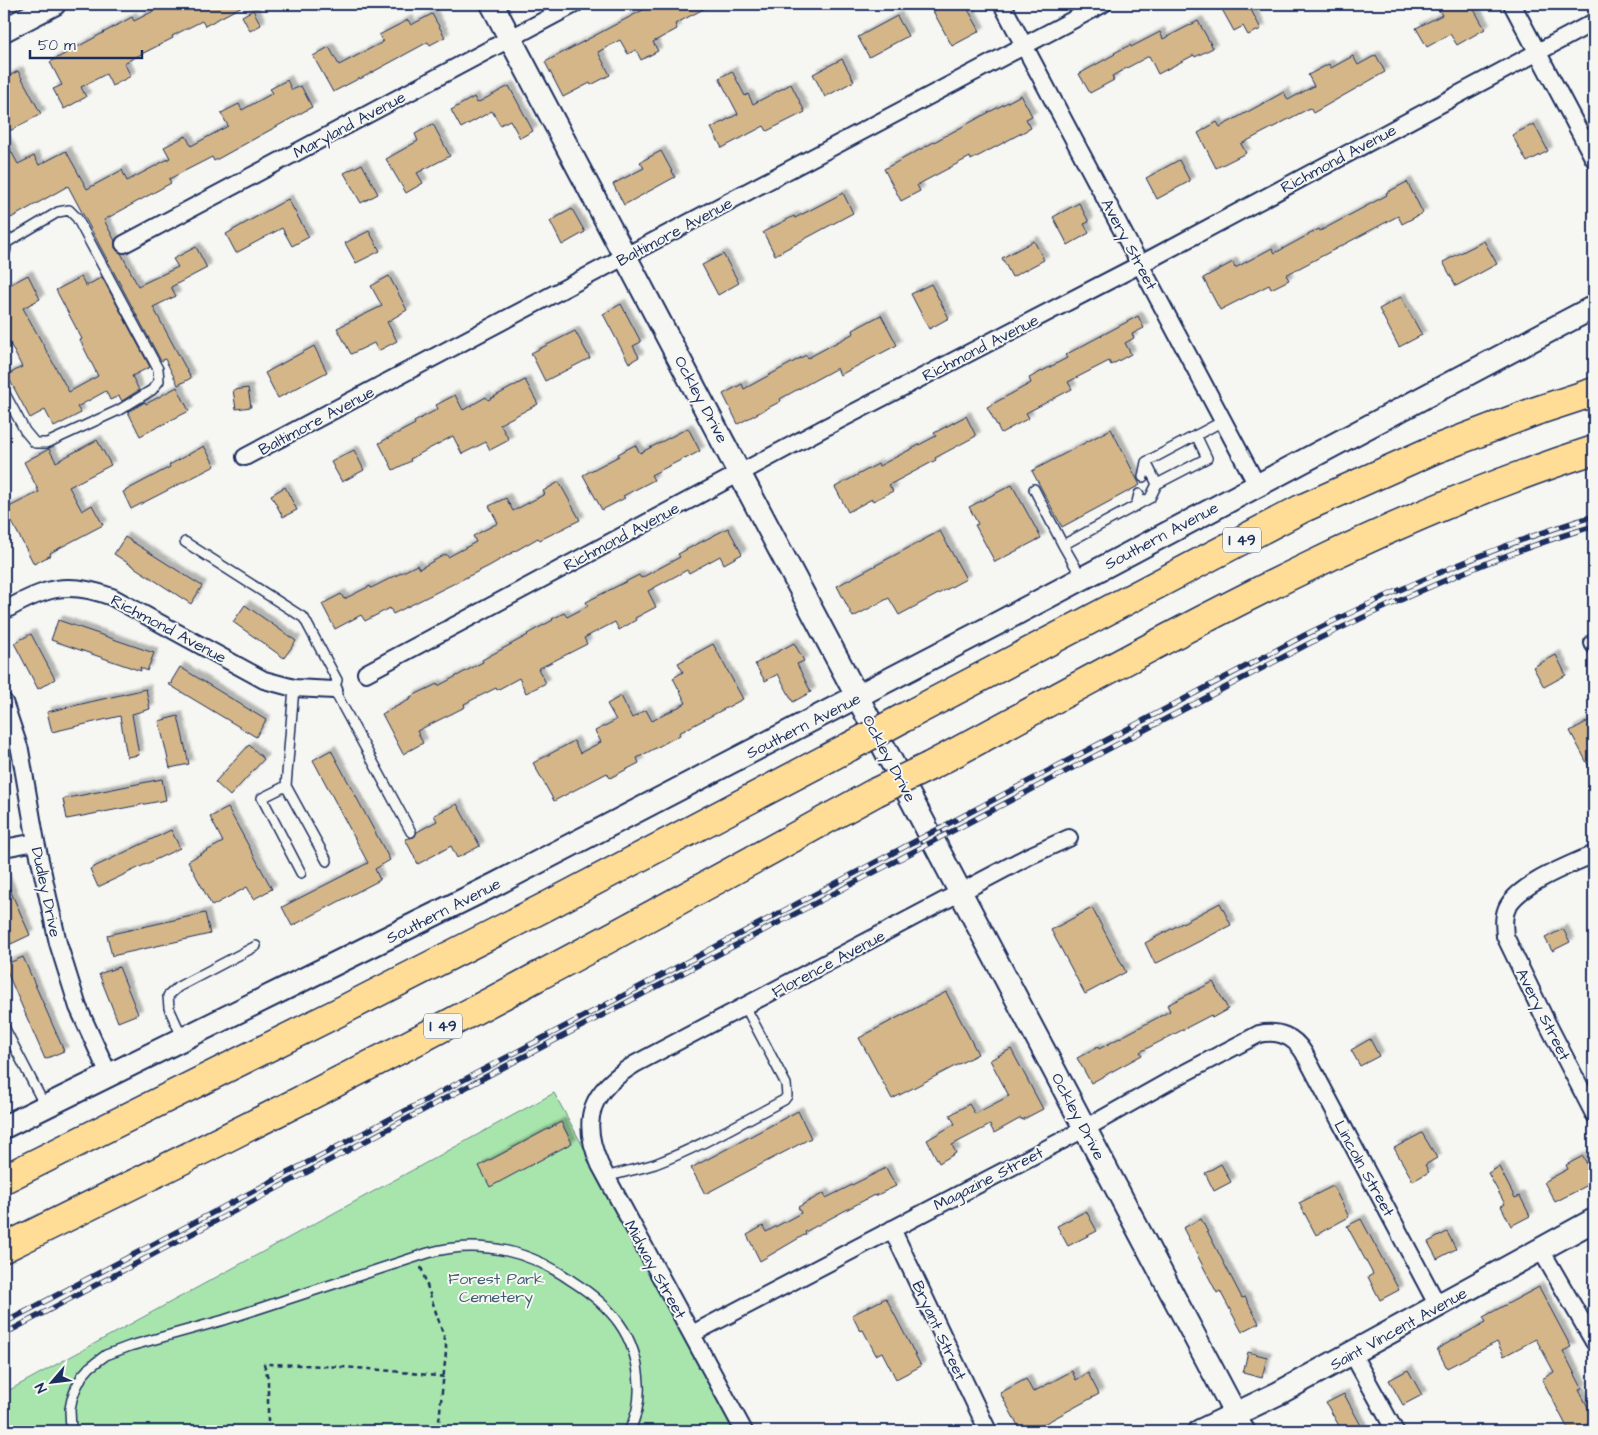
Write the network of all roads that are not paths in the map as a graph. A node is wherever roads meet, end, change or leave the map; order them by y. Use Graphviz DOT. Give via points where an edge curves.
graph roads {
  1 [pos="54,4"];
  2 [pos="492,4"];
  3 [pos="575,4"];
  4 [pos="1002,4"];
  5 [pos="1103,4"];
  6 [pos="1512,4"];
  7 [pos="1594,22"];
  8 [pos="4,30"];
  9 [pos="510,38"];
  10 [pos="1024,45"];
  11 [pos="1538,51"];
  12 [pos="1594,159"];
  13 [pos="5,241"];
  14 [pos="124,244"];
  15 [pos="4,254"];
  16 [pos="626,256"];
  17 [pos="1141,264"];
  18 [pos="1594,307"];
  19 [pos="4,392"];
  20 [pos="1594,392"];
  21 [pos="1223,421"];
  22 [pos="1196,435"];
  23 [pos="1594,450"];
  24 [pos="245,457"];
  25 [pos="1146,462"];
  26 [pos="740,472"];
  27 [pos="1143,476"];
  28 [pos="1157,484"];
  29 [pos="1257,485"];
  30 [pos="1034,489"];
  31 [pos="1139,494"];
  32 [pos="1136,506"];
  33 [pos="185,542"];
  34 [pos="1063,545"];
  35 [pos="1082,578"];
  36 [pos="4,611"];
  37 [pos="366,673"];
  38 [pos="294,688"];
  39 [pos="334,690"];
  40 [pos="858,696"];
  41 [pos="4,702"];
  42 [pos="286,786"];
  43 [pos="411,832"];
  44 [pos="1069,838"];
  45 [pos="36,842"];
  46 [pos="4,848"];
  47 [pos="1594,854"];
  48 [pos="327,861"];
  49 [pos="301,873"];
  50 [pos="960,893"];
  51 [pos="256,946"];
  52 [pos="745,1006"];
  53 [pos="4,1027"];
  54 [pos="1286,1035"];
  55 [pos="183,1039"];
  56 [pos="109,1075"];
  57 [pos="596,1101"];
  58 [pos="45,1106"];
  59 [pos="1594,1114"];
  60 [pos="4,1126"];
  61 [pos="1086,1128"];
  62 [pos="606,1178"];
  63 [pos="4,1179"];
  64 [pos="1594,1220"];
  65 [pos="892,1228"];
  66 [pos="4,1248"];
  67 [pos="1540,1250"];
  68 [pos="1438,1306"];
  69 [pos="692,1334"];
  70 [pos="1594,1342"];
  71 [pos="1352,1353"];
  72 [pos="1242,1423"];
  73 [pos="71,1431"];
  74 [pos="629,1431"];
  75 [pos="744,1431"];
  76 [pos="988,1431"];
  77 [pos="1200,1431"];
  78 [pos="1395,1431"];
  1 -- 8 [label="street"];
  2 -- 9 [label="street, Ockley Drive"];
  3 -- 9 [label="street, Maryland Avenue"];
  4 -- 10 [label="street, Avery Street"];
  5 -- 10 [label="street, Baltimore Avenue"];
  6 -- 11 [label="street"];
  7 -- 11 [label="street, Richmond Avenue"];
  9 -- 14 [label="street, Maryland Avenue"];
  9 -- 16 [label="street, Ockley Drive"];
  10 -- 16 [label="street, Baltimore Avenue"];
  10 -- 17 [label="street, Avery Street"];
  11 -- 12 [label="street"];
  11 -- 17 [label="street, Richmond Avenue"];
  13 -- 15 [label="lane"];
  13 -- 19 [label="lane" via="58,212 68,210 78,218 158,369 159,380 152,390 119,410 48,443 35,443"];
  16 -- 24 [label="street, Baltimore Avenue"];
  16 -- 26 [label="street, Ockley Drive"];
  17 -- 21 [label="street, Avery Street"];
  17 -- 26 [label="street, Richmond Avenue"];
  18 -- 29 [label="street, Southern Avenue"];
  20 -- 63 [label="highway, I 49, bridge" via="1433,450 1301,509 547,906"];
  21 -- 22 [label="lane"];
  21 -- 29 [label="street, Avery Street"];
  22 -- 25 [label="lane"];
  22 -- 28 [label="lane" via="1208,458"];
  23 -- 66 [label="highway, I 49, bridge" via="1512,478 1434,510 1276,581 876,792 506,994"];
  25 -- 27 [label="lane"];
  25 -- 28 [label="lane"];
  26 -- 37 [label="street, Richmond Avenue"];
  26 -- 40 [label="street, Ockley Drive"];
  28 -- 32 [label="lane" via="1150,498"];
  29 -- 35 [label="street, Southern Avenue"];
  30 -- 34 [label="lane"];
  31 -- 32 [label="lane"];
  32 -- 34 [label="lane"];
  33 -- 39 [label="lane" via="304,618 337,680"];
  34 -- 35 [label="lane"];
  35 -- 40 [label="street, Southern Avenue"];
  36 -- 38 [label="street, Richmond Avenue" via="29,596 50,589 73,587 95,590 264,680"];
  38 -- 39 [label="street, Richmond Avenue"];
  38 -- 42 [label="lane"];
  39 -- 43 [label="lane"];
  40 -- 50 [label="street, Ockley Drive"];
  40 -- 55 [label="street, Southern Avenue" via="472,896"];
  41 -- 45 [label="street, Dudley Drive" via="20,750"];
  42 -- 48 [label="lane"];
  42 -- 49 [label="lane" via="262,798"];
  44 -- 50 [label="street, Florence Avenue"];
  45 -- 46 [label="street"];
  45 -- 56 [label="street, Dudley Drive" via="67,976"];
  47 -- 59 [label="street, Avery Street" via="1525,889 1514,898 1503,922 1505,936"];
  50 -- 52 [label="street, Florence Avenue"];
  50 -- 61 [label="street, Ockley Drive"];
  51 -- 55 [label="lane" via="178,987 168,996 169,1008"];
  52 -- 57 [label="street, Florence Avenue" via="624,1071 606,1085"];
  52 -- 62 [label="lane" via="786,1084 784,1100 654,1164"];
  53 -- 58 [label="lane"];
  54 -- 61 [label="street, Magazine Street" via="1274,1032 1259,1034"];
  54 -- 68 [label="street, Lincoln Street" via="1304,1053"];
  55 -- 56 [label="street, Southern Avenue"];
  56 -- 58 [label="street, Southern Avenue"];
  57 -- 62 [label="street, Midway Street" via="590,1132 594,1153"];
  58 -- 60 [label="street, Southern Avenue"];
  61 -- 65 [label="street, Magazine Street"];
  61 -- 72 [label="street, Ockley Drive"];
  62 -- 69 [label="street, Midway Street"];
  64 -- 67 [label="street, Saint Vincent Avenue"];
  65 -- 69 [label="street, Magazine Street"];
  65 -- 76 [label="street, Bryant Street"];
  67 -- 68 [label="street, Saint Vincent Avenue"];
  67 -- 70 [label="street"];
  68 -- 71 [label="street, Saint Vincent Avenue"];
  69 -- 75 [label="street, Midway Street"];
  71 -- 72 [label="street, Saint Vincent Avenue"];
  71 -- 78 [label="street"];
  72 -- 77 [label="street, Saint Vincent Avenue"];
  73 -- 74 [label="lane" via="70,1409 76,1388 82,1376 106,1354 453,1248 494,1249 548,1266 590,1292 616,1317 636,1356 638,1370 639,1399"];
}
